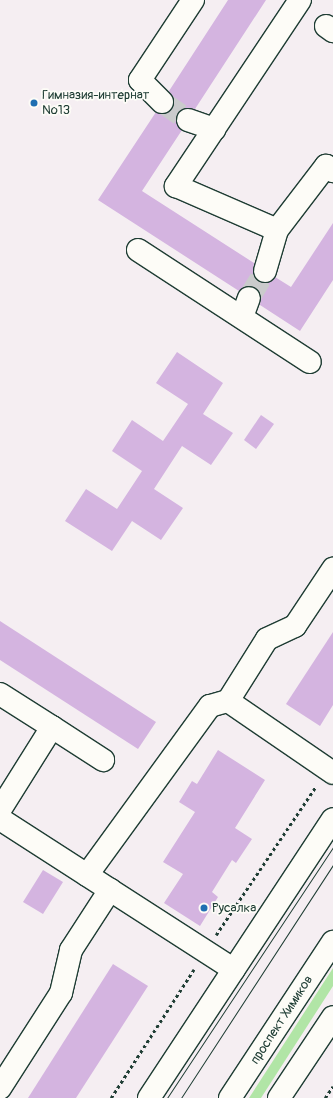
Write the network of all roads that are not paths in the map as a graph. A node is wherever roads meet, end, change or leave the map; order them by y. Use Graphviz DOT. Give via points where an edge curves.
graph roads {
  1 [pos="193,0"];
  2 [pos="300,0"];
  3 [pos="162,102"];
  4 [pos="188,120"];
  5 [pos="214,129"];
  6 [pos="333,171"];
  7 [pos="277,230"];
  8 [pos="138,250"];
  9 [pos="265,271"];
  10 [pos="310,362"];
  11 [pos="333,568"];
  12 [pos="0,694"];
  13 [pos="228,701"];
  14 [pos="52,727"];
  15 [pos="103,760"];
  16 [pos="330,771"];
  17 [pos="0,810"];
  18 [pos="0,819"];
  19 [pos="333,819"];
  20 [pos="87,875"];
  21 [pos="110,890"];
  22 [pos="333,942"];
  23 [pos="234,970"];
  24 [pos="333,1016"];
  25 [pos="0,1088"];
  26 [pos="149,1098"];
  27 [pos="230,1098"];
  28 [pos="280,1098"];
  1 -- 3 [label="main road" via="140,80"];
  2 -- 5 [label="main road"];
  4 -- 5 [label="main road"];
  5 -- 7 [label="main road" via="176,186"];
  6 -- 7 [label="main road" via="326,166"];
  7 -- 9 [label="main road"];
  8 -- 10 [label="main road" via="245,307"];
  11 -- 13 [label="main road" via="296,626 268,639"];
  12 -- 14 [label="main road"];
  13 -- 16 [label="main road"];
  13 -- 20 [label="main road" via="210,706"];
  14 -- 15 [label="main road"];
  14 -- 17 [label="main road"];
  18 -- 20 [label="main road"];
  19 -- 23 [label="main road"];
  20 -- 21 [label="main road"];
  21 -- 23 [label="main road"];
  21 -- 25 [label="main road" via="71,950 61,993"];
  22 -- 27 [label="main road, проспект Химиков"];
  23 -- 26 [label="main road"];
  24 -- 28 [label="main road"];
}
